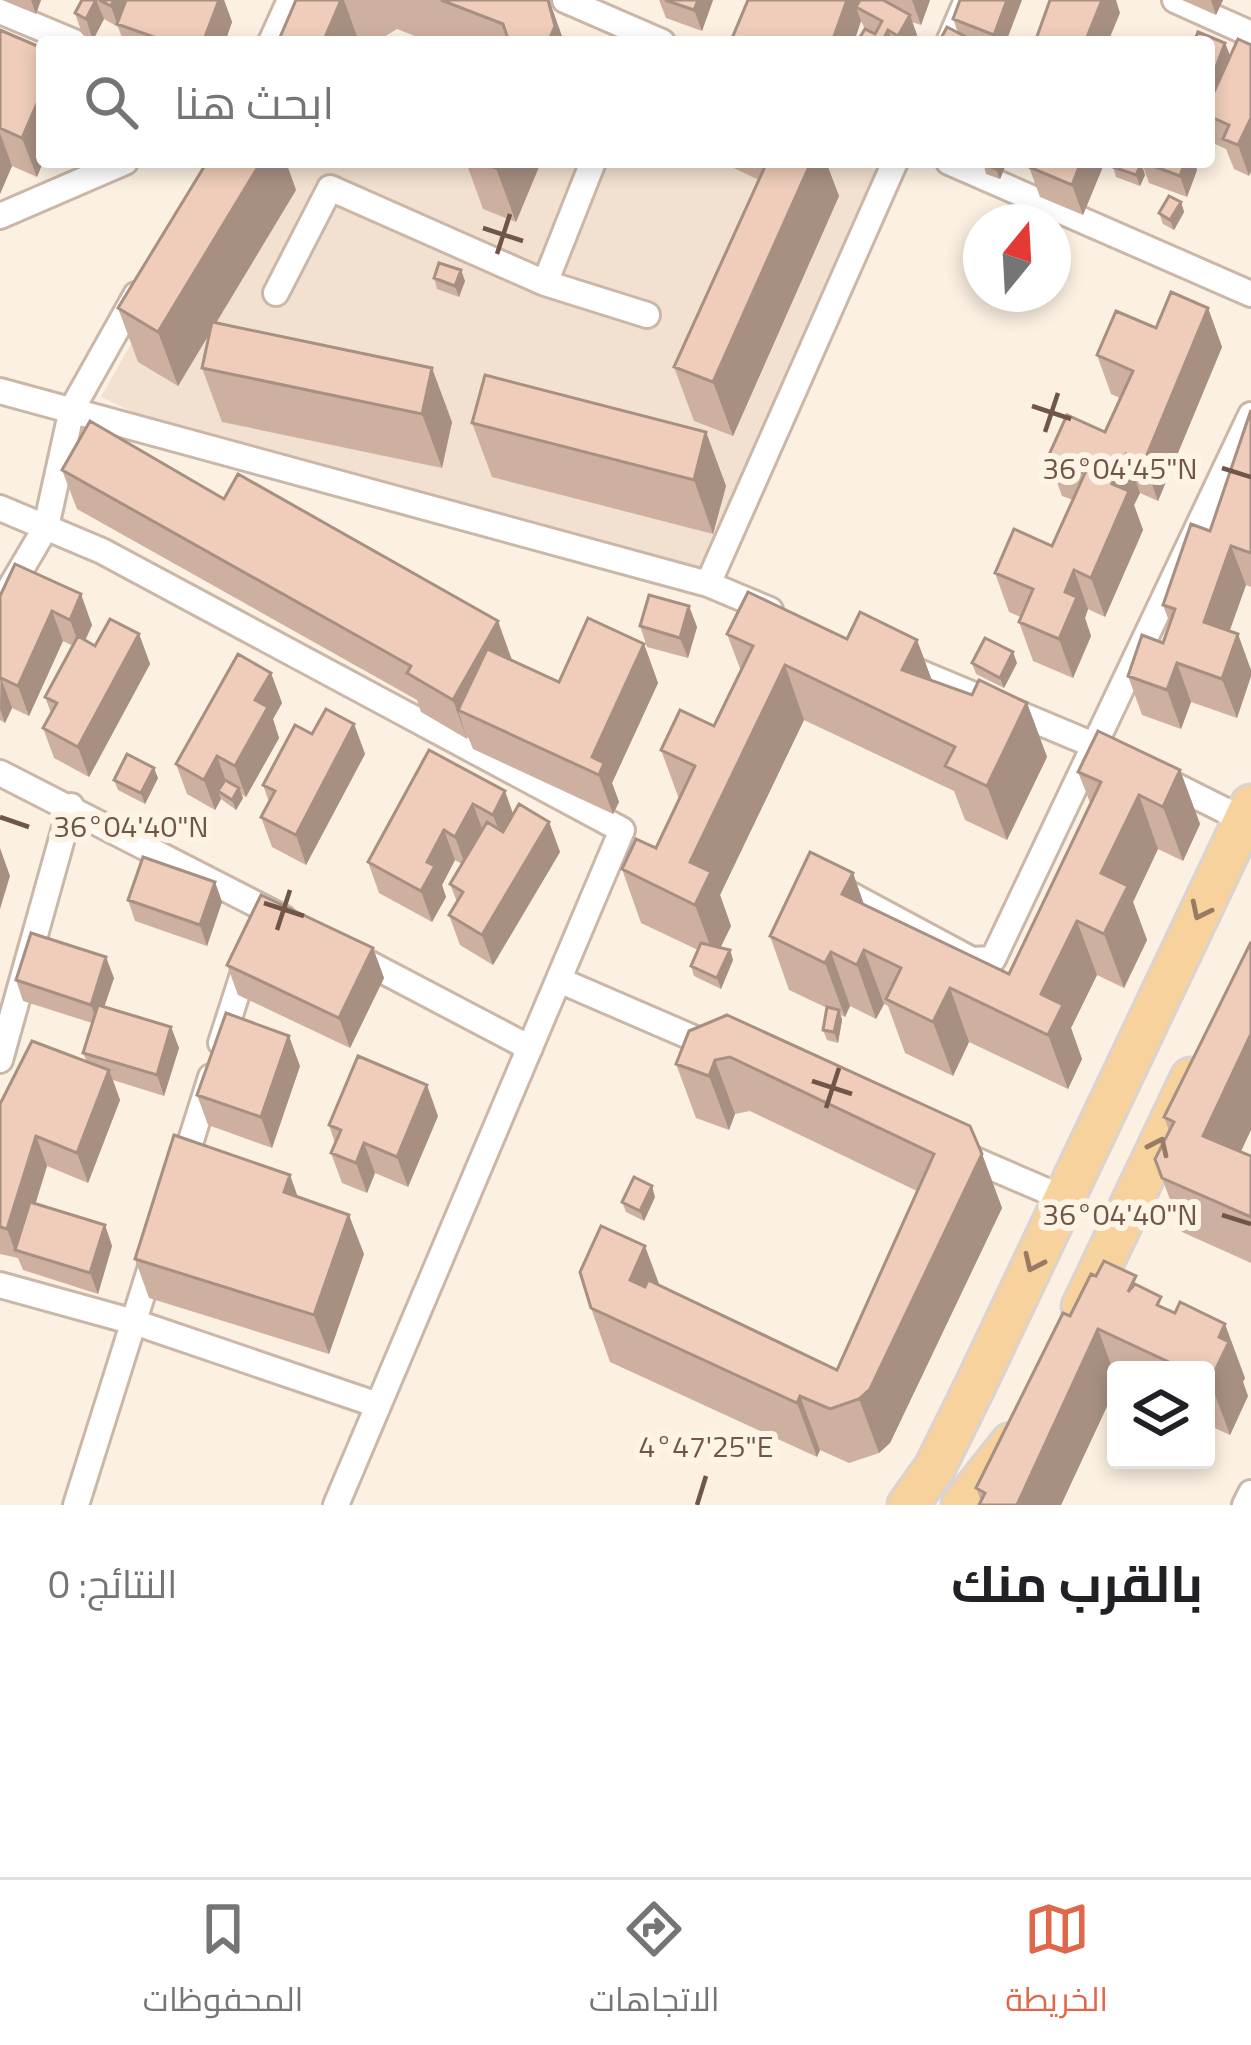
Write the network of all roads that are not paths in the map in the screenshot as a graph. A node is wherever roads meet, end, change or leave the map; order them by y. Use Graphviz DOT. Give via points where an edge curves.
graph roads {
  1 [pos="290,0"];
  2 [pos="565,0"];
  3 [pos="967,0"];
  4 [pos="1175,0"];
  5 [pos="0,11"];
  6 [pos="1251,34"];
  7 [pos="60,36"];
  8 [pos="274,36"];
  9 [pos="641,36"];
  10 [pos="952,36"];
  11 [pos="111,168"];
  12 [pos="591,168"];
  13 [pos="893,168"];
  14 [pos="963,168"];
  15 [pos="0,217"];
  16 [pos="153,265"];
  17 [pos="545,283"];
  18 [pos="276,293"];
  19 [pos="1251,294"];
  20 [pos="647,315"];
  21 [pos="0,391"];
  22 [pos="72,410"];
  23 [pos="1251,415"];
  24 [pos="0,508"];
  25 [pos="46,527"];
  26 [pos="708,584"];
  27 [pos="0,605"];
  28 [pos="794,620"];
  29 [pos="880,656"];
  30 [pos="1096,746"];
  31 [pos="0,772"];
  32 [pos="71,806"];
  33 [pos="1247,813"];
  34 [pos="815,875"];
  35 [pos="264,908"];
  36 [pos="559,980"];
  37 [pos="1212,1035"];
  38 [pos="530,1048"];
  39 [pos="734,1056"];
  40 [pos="0,1060"];
  41 [pos="932,1141"];
  42 [pos="175,1191"];
  43 [pos="1063,1198"];
  44 [pos="161,1235"];
  45 [pos="0,1285"];
  46 [pos="134,1322"];
  47 [pos="1064,1346"];
  48 [pos="378,1405"];
  49 [pos="1034,1408"];
  50 [pos="1251,1493"];
  51 [pos="76,1505"];
  52 [pos="336,1505"];
  53 [pos="908,1505"];
  54 [pos="962,1505"];
  55 [pos="1245,1505"];
  1 -- 8 [label="street"];
  2 -- 9 [label="street"];
  3 -- 10 [label="street"];
  4 -- 6 [label="street"];
  5 -- 7 [label="street"];
  11 -- 15 [label="street"];
  12 -- 17 [label="street"];
  13 -- 26 [label="street"];
  14 -- 19 [label="street"];
  16 -- 22 [label="street"];
  17 -- 18 [label="street" via="330,188"];
  17 -- 20 [label="street"];
  21 -- 22 [label="street"];
  22 -- 25 [label="street"];
  22 -- 26 [label="street"];
  23 -- 30 [label="street"];
  24 -- 25 [label="street"];
  25 -- 27 [label="street"];
  25 -- 36 [label="street" via="622,830"];
  26 -- 28 [label="street"];
  29 -- 30 [label="street"];
  30 -- 33 [label="street"];
  30 -- 34 [label="street" via="994,959 971,960"];
  31 -- 32 [label="street"];
  32 -- 35 [label="street"];
  32 -- 40 [label="street"];
  33 -- 43 [label="main road, one-way"];
  35 -- 38 [label="street"];
  35 -- 42 [label="street"];
  36 -- 38 [label="street"];
  36 -- 39 [label="street"];
  47 -- 37 [label="main road, one-way"];
  38 -- 48 [label="street"];
  41 -- 43 [label="street"];
  43 -- 53 [label="main road, one-way" via="945,1447"];
  44 -- 46 [label="street"];
  45 -- 46 [label="street"];
  46 -- 48 [label="street"];
  46 -- 51 [label="street"];
  48 -- 52 [label="street"];
  49 -- 54 [label="main road"];
  50 -- 55 [label="street"];
}
